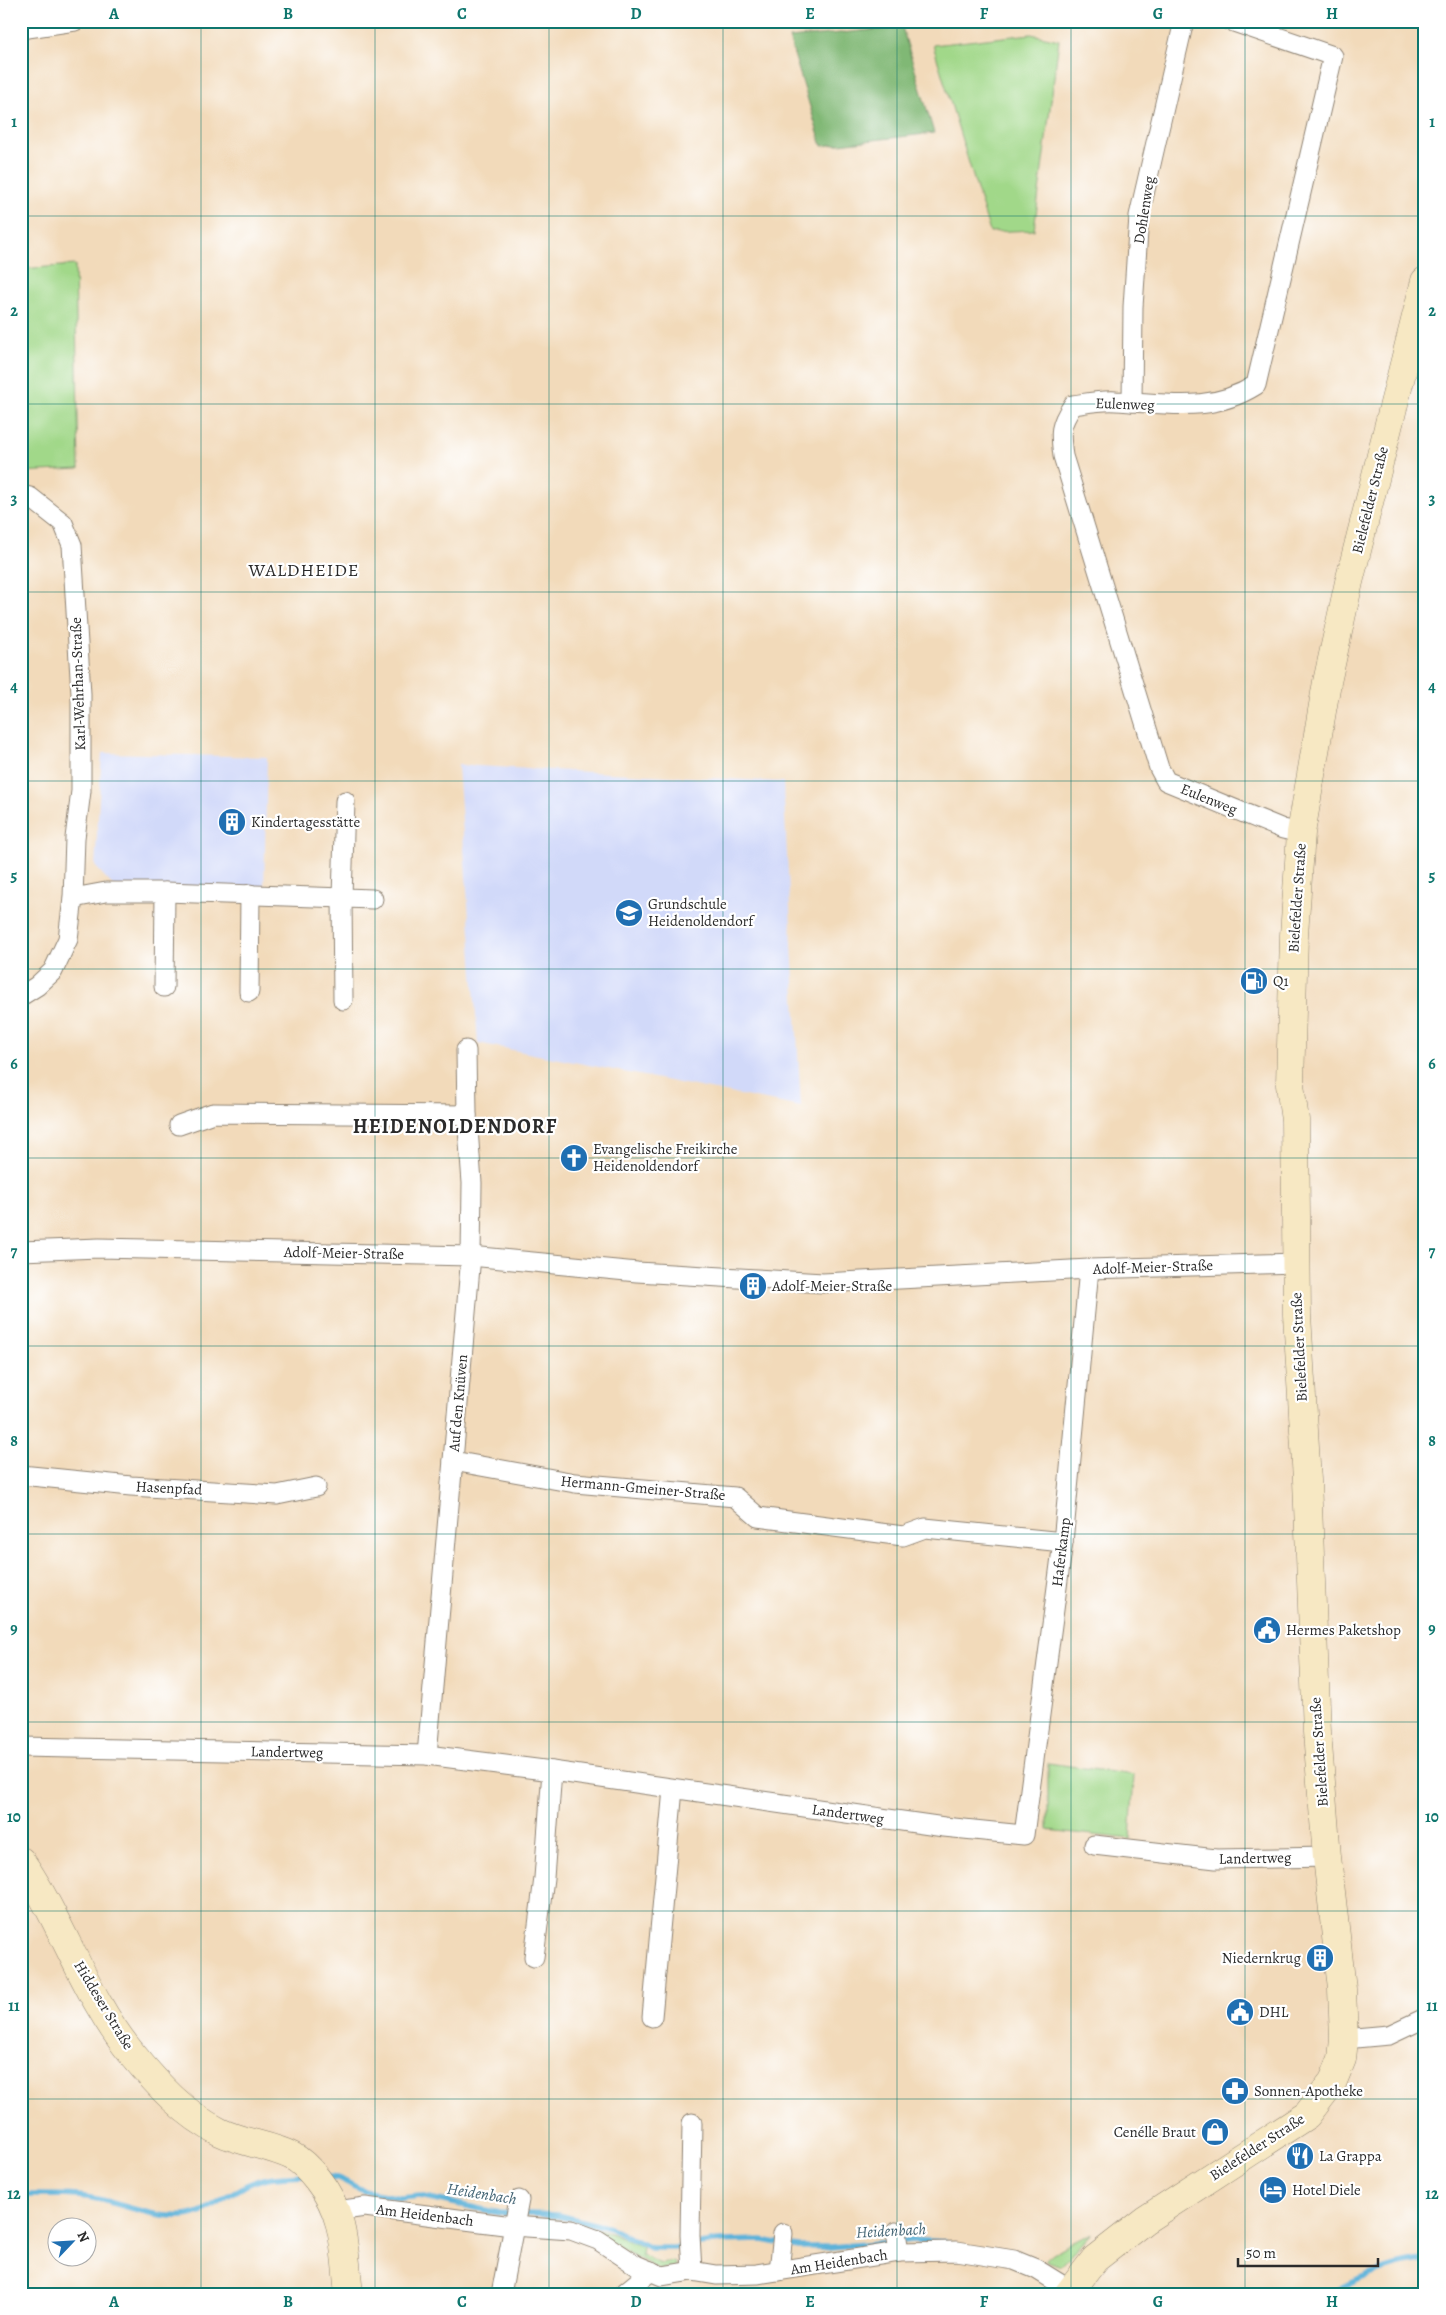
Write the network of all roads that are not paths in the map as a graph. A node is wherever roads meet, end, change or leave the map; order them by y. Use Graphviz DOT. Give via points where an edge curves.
graph roads {
  1 [pos="75,21"];
  2 [pos="1184,21"];
  3 [pos="1231,21"];
  4 [pos="21,29"];
  5 [pos="1425,281"];
  6 [pos="1132,402"];
  7 [pos="21,495"];
  8 [pos="345,802"];
  9 [pos="1301,833"];
  10 [pos="164,892"];
  11 [pos="250,894"];
  12 [pos="342,897"];
  13 [pos="73,898"];
  14 [pos="372,899"];
  15 [pos="164,988"];
  16 [pos="249,992"];
  17 [pos="21,996"];
  18 [pos="343,1000"];
  19 [pos="466,1050"];
  20 [pos="467,1114"];
  21 [pos="179,1125"];
  22 [pos="21,1251"];
  23 [pos="471,1256"];
  24 [pos="1296,1263"];
  25 [pos="1089,1269"];
  26 [pos="453,1461"];
  27 [pos="21,1475"];
  28 [pos="316,1487"];
  29 [pos="1063,1542"];
  30 [pos="21,1747"];
  31 [pos="426,1755"];
  32 [pos="552,1771"];
  33 [pos="673,1789"];
  34 [pos="1024,1834"];
  35 [pos="1094,1845"];
  36 [pos="1327,1857"];
  37 [pos="21,1861"];
  38 [pos="534,1958"];
  39 [pos="652,2017"];
  40 [pos="1425,2018"];
  41 [pos="1344,2039"];
  42 [pos="692,2123"];
  43 [pos="519,2200"];
  44 [pos="337,2211"];
  45 [pos="512,2226"];
  46 [pos="783,2239"];
  47 [pos="692,2270"];
  48 [pos="651,2271"];
  49 [pos="779,2271"];
  50 [pos="1069,2292"];
  51 [pos="349,2294"];
  52 [pos="501,2294"];
  53 [pos="623,2294"];
  1 -- 4 [label="street"];
  2 -- 6 [label="street, Dohlenweg" via="1139,216 1133,308"];
  3 -- 6 [label="street, Eulenweg" via="1333,56 1256,384 1238,396 1218,402 1170,406"];
  5 -- 9 [label="main road, Bielefelder Straße" via="1349,582 1327,682"];
  6 -- 9 [label="street, Eulenweg" via="1095,401 1073,405 1060,431 1063,456 1159,768 1166,781 1283,830"];
  7 -- 13 [label="street, Karl-Wehrhan-Straße" via="30,497 63,523 72,545 81,694 81,791"];
  8 -- 12 [label="street"];
  9 -- 24 [label="main road, Bielefelder Straße" via="1294,935 1290,1085 1295,1120"];
  10 -- 11 [label="street"];
  10 -- 13 [label="street" via="106,892"];
  10 -- 15 [label="street"];
  11 -- 12 [label="street"];
  11 -- 16 [label="street"];
  12 -- 14 [label="street"];
  12 -- 18 [label="street"];
  13 -- 17 [label="street, Karl-Wehrhan-Straße" via="68,939 53,971"];
  19 -- 20 [label="street, Auf den Knüven"];
  20 -- 21 [label="street" via="213,1113"];
  20 -- 23 [label="street, Auf den Knüven" via="472,1183"];
  22 -- 23 [label="street, Adolf-Meier-Straße" via="99,1248"];
  23 -- 25 [label="street, Adolf-Meier-Straße" via="637,1272 823,1283"];
  23 -- 26 [label="street, Auf den Knüven"];
  24 -- 25 [label="street, Adolf-Meier-Straße"];
  24 -- 36 [label="main road, Bielefelder Straße" via="1317,1732"];
  25 -- 29 [label="street, Haferkamp"];
  26 -- 29 [label="street, Hermann-Gmeiner-Straße" via="575,1483 735,1497 758,1517 903,1536 925,1528"];
  26 -- 31 [label="street, Auf den Knüven"];
  27 -- 28 [label="street, Hasenpfad" via="277,1495"];
  29 -- 34 [label="street, Haferkamp"];
  30 -- 31 [label="street, Landertweg"];
  31 -- 32 [label="street, Landertweg"];
  32 -- 33 [label="street, Landertweg"];
  32 -- 38 [label="street"];
  33 -- 34 [label="street, Landertweg" via="944,1827"];
  33 -- 39 [label="street"];
  35 -- 36 [label="street, Landertweg" via="1216,1859"];
  36 -- 41 [label="main road, Bielefelder Straße" via="1342,1989"];
  37 -- 44 [label="main road, Hiddeser Straße" via="36,1883 102,2009 131,2053 186,2109 221,2132 291,2156 313,2175"];
  40 -- 41 [label="street" via="1389,2035"];
  41 -- 50 [label="main road, Bielefelder Straße" via="1339,2069 1307,2115 1145,2220 1095,2259"];
  42 -- 47 [label="street"];
  43 -- 45 [label="street"];
  44 -- 45 [label="street, Am Heidenbach" via="366,2207"];
  44 -- 51 [label="main road, Hiddeser Straße" via="344,2238"];
  45 -- 48 [label="street, Am Heidenbach" via="571,2230 598,2240"];
  45 -- 52 [label="street"];
  46 -- 49 [label="street, Am Heidenbach"];
  47 -- 48 [label="street, Am Heidenbach" via="662,2276"];
  47 -- 49 [label="street, Am Heidenbach" via="731,2275"];
  48 -- 53 [label="street"];
  49 -- 50 [label="street, Am Heidenbach" via="898,2242 1014,2260 1036,2269"];
}
